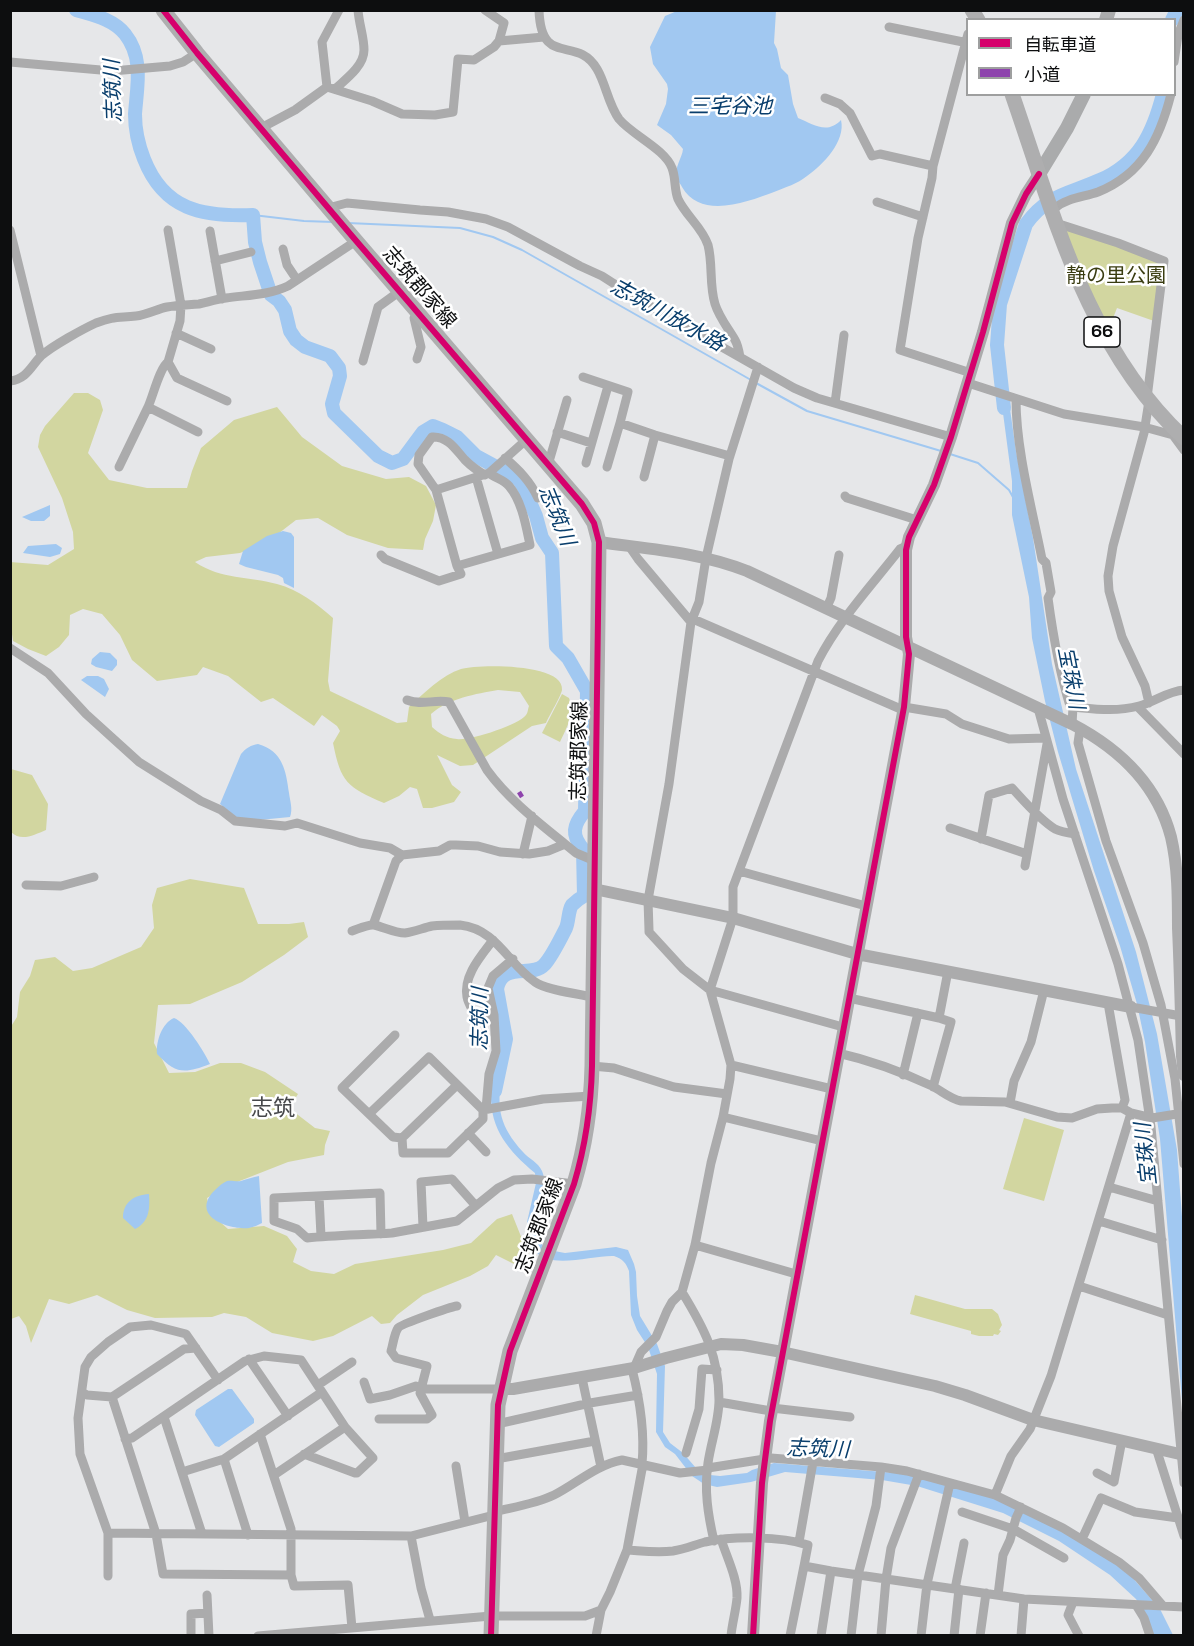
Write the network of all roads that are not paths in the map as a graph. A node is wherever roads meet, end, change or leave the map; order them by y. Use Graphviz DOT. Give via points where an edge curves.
graph roads {
  1 [pos="163,10"];
  2 [pos="339,10"];
  3 [pos="358,10"];
  4 [pos="485,10"];
  5 [pos="539,10"];
  6 [pos="1184,20"];
  7 [pos="889,27"];
  8 [pos="544,38"];
  9 [pos="966,40"];
  10 [pos="499,41"];
  11 [pos="1176,48"];
  12 [pos="197,53"];
  13 [pos="10,62"];
  14 [pos="331,88"];
  15 [pos="1013,96"];
  16 [pos="1083,96"];
  17 [pos="1170,96"];
  18 [pos="825,98"];
  19 [pos="261,128"];
  20 [pos="933,166"];
  21 [pos="1039,174"];
  22 [pos="877,202"];
  23 [pos="328,208"];
  24 [pos="1054,213"];
  25 [pos="923,217"];
  26 [pos="10,230"];
  27 [pos="168,230"];
  28 [pos="210,231"];
  29 [pos="354,239"];
  30 [pos="283,249"];
  31 [pos="251,252"];
  32 [pos="215,261"];
  33 [pos="297,280"];
  34 [pos="400,291"];
  35 [pos="222,299"];
  36 [pos="181,305"];
  37 [pos="418,313"];
  38 [pos="176,333"];
  39 [pos="844,335"];
  40 [pos="211,349"];
  41 [pos="41,356"];
  42 [pos="740,357"];
  43 [pos="417,359"];
  44 [pos="363,361"];
  45 [pos="168,362"];
  46 [pos="756,372"];
  47 [pos="583,377"];
  48 [pos="969,378"];
  49 [pos="10,381"];
  50 [pos="608,386"];
  51 [pos="1014,398"];
  52 [pos="1148,399"];
  53 [pos="567,400"];
  54 [pos="227,401"];
  55 [pos="835,403"];
  56 [pos="148,407"];
  57 [pos="620,423"];
  58 [pos="1144,427"];
  59 [pos="198,432"];
  60 [pos="557,432"];
  61 [pos="655,435"];
  62 [pos="1178,435"];
  63 [pos="950,438"];
  64 [pos="526,440"];
  65 [pos="591,442"];
  66 [pos="1184,450"];
  67 [pos="730,456"];
  68 [pos="502,460"];
  69 [pos="586,463"];
  70 [pos="548,465"];
  71 [pos="119,467"];
  72 [pos="608,467"];
  73 [pos="485,474"];
  74 [pos="644,477"];
  75 [pos="436,490"];
  76 [pos="845,496"];
  77 [pos="537,498"];
  78 [pos="917,520"];
  79 [pos="599,542"];
  80 [pos="629,546"];
  81 [pos="907,546"];
  82 [pos="381,555"];
  83 [pos="498,555"];
  84 [pos="839,555"];
  85 [pos="706,558"];
  86 [pos="457,566"];
  87 [pos="826,609"];
  88 [pos="846,618"];
  89 [pos="692,620"];
  90 [pos="908,647"];
  91 [pos="10,648"];
  92 [pos="814,672"];
  93 [pos="1184,690"];
  94 [pos="407,700"];
  95 [pos="1149,703"];
  96 [pos="1138,706"];
  97 [pos="1073,707"];
  98 [pos="903,709"];
  99 [pos="1042,710"];
  100 [pos="1076,726"];
  101 [pos="1047,740"];
  102 [pos="1184,754"];
  103 [pos="1035,811"];
  104 [pos="532,816"];
  105 [pos="950,828"];
  106 [pos="1075,834"];
  107 [pos="981,839"];
  108 [pos="565,844"];
  109 [pos="523,854"];
  110 [pos="1027,854"];
  111 [pos="402,855"];
  112 [pos="1179,859"];
  113 [pos="592,860"];
  114 [pos="1025,866"];
  115 [pos="739,871"];
  116 [pos="94,877"];
  117 [pos="1180,880"];
  118 [pos="26,885"];
  119 [pos="594,889"];
  120 [pos="648,900"];
  121 [pos="866,906"];
  122 [pos="733,918"];
  123 [pos="373,924"];
  124 [pos="1181,929"];
  125 [pos="352,931"];
  126 [pos="493,940"];
  127 [pos="857,954"];
  128 [pos="515,962"];
  129 [pos="948,971"];
  130 [pos="710,990"];
  131 [pos="1044,990"];
  132 [pos="593,998"];
  133 [pos="849,998"];
  134 [pos="1108,1003"];
  135 [pos="1130,1007"];
  136 [pos="1160,1012"];
  137 [pos="918,1013"];
  138 [pos="494,1015"];
  139 [pos="1181,1016"];
  140 [pos="939,1018"];
  141 [pos="843,1027"];
  142 [pos="395,1035"];
  143 [pos="838,1053"];
  144 [pos="731,1065"];
  145 [pos="592,1066"];
  146 [pos="903,1075"];
  147 [pos="1184,1075"];
  148 [pos="457,1085"];
  149 [pos="933,1087"];
  150 [pos="831,1089"];
  151 [pos="727,1094"];
  152 [pos="591,1096"];
  153 [pos="1010,1103"];
  154 [pos="1122,1108"];
  155 [pos="487,1109"];
  156 [pos="1131,1113"];
  157 [pos="369,1114"];
  158 [pos="1180,1114"];
  159 [pos="723,1117"];
  160 [pos="1150,1118"];
  161 [pos="468,1133"];
  162 [pos="402,1138"];
  163 [pos="822,1141"];
  164 [pos="486,1152"];
  165 [pos="1184,1164"];
  166 [pos="574,1184"];
  167 [pos="1109,1187"];
  168 [pos="319,1196"];
  169 [pos="1158,1201"];
  170 [pos="476,1206"];
  171 [pos="1099,1221"];
  172 [pos="423,1227"];
  173 [pos="381,1233"];
  174 [pos="321,1236"];
  175 [pos="1162,1240"];
  176 [pos="695,1245"];
  177 [pos="796,1274"];
  178 [pos="1078,1286"];
  179 [pos="682,1292"];
  180 [pos="457,1306"];
  181 [pos="1168,1315"];
  182 [pos="710,1347"];
  183 [pos="196,1348"];
  184 [pos="782,1352"];
  185 [pos="249,1359"];
  186 [pos="352,1362"];
  187 [pos="633,1368"];
  188 [pos="717,1370"];
  189 [pos="582,1378"];
  190 [pos="218,1380"];
  191 [pos="364,1382"];
  192 [pos="320,1388"];
  193 [pos="421,1388"];
  194 [pos="501,1389"];
  195 [pos="81,1392"];
  196 [pos="638,1395"];
  197 [pos="112,1397"];
  198 [pos="719,1402"];
  199 [pos="586,1404"];
  200 [pos="772,1409"];
  201 [pos="288,1416"];
  202 [pos="164,1417"];
  203 [pos="850,1417"];
  204 [pos="379,1419"];
  205 [pos="1033,1420"];
  206 [pos="497,1424"];
  207 [pos="345,1427"];
  208 [pos="260,1434"];
  209 [pos="125,1439"];
  210 [pos="1122,1440"];
  211 [pos="595,1441"];
  212 [pos="1156,1449"];
  213 [pos="686,1453"];
  214 [pos="304,1454"];
  215 [pos="1182,1455"];
  216 [pos="224,1459"];
  217 [pos="496,1459"];
  218 [pos="765,1459"];
  219 [pos="813,1462"];
  220 [pos="643,1464"];
  221 [pos="456,1466"];
  222 [pos="601,1467"];
  223 [pos="881,1467"];
  224 [pos="706,1470"];
  225 [pos="182,1472"];
  226 [pos="1097,1473"];
  227 [pos="919,1474"];
  228 [pos="274,1475"];
  229 [pos="950,1483"];
  230 [pos="1184,1483"];
  231 [pos="995,1495"];
  232 [pos="1021,1507"];
  233 [pos="962,1512"];
  234 [pos="494,1513"];
  235 [pos="1178,1518"];
  236 [pos="465,1522"];
  237 [pos="1013,1529"];
  238 [pos="108,1533"];
  239 [pos="156,1534"];
  240 [pos="202,1534"];
  241 [pos="248,1535"];
  242 [pos="291,1536"];
  243 [pos="411,1536"];
  244 [pos="1184,1536"];
  245 [pos="759,1539"];
  246 [pos="1082,1539"];
  247 [pos="717,1540"];
  248 [pos="799,1542"];
  249 [pos="964,1543"];
  250 [pos="627,1550"];
  251 [pos="1064,1558"];
  252 [pos="804,1566"];
  253 [pos="831,1571"];
  254 [pos="291,1575"];
  255 [pos="858,1575"];
  256 [pos="108,1576"];
  257 [pos="886,1579"];
  258 [pos="927,1584"];
  259 [pos="957,1589"];
  260 [pos="987,1593"];
  261 [pos="207,1595"];
  262 [pos="998,1595"];
  263 [pos="1024,1599"];
  264 [pos="1073,1602"];
  265 [pos="1137,1605"];
  266 [pos="1162,1606"];
  267 [pos="1184,1606"];
  268 [pos="601,1610"];
  269 [pos="208,1613"];
  270 [pos="491,1616"];
  271 [pos="430,1620"];
  272 [pos="352,1628"];
  273 [pos="291,1634"];
  274 [pos="191,1635"];
  275 [pos="209,1635"];
  276 [pos="258,1635"];
  277 [pos="491,1635"];
  278 [pos="596,1635"];
  279 [pos="731,1635"];
  280 [pos="753,1635"];
  281 [pos="790,1635"];
  282 [pos="821,1635"];
  283 [pos="851,1635"];
  284 [pos="881,1635"];
  285 [pos="921,1635"];
  286 [pos="954,1635"];
  287 [pos="980,1635"];
  288 [pos="1021,1635"];
  289 [pos="1079,1635"];
  290 [pos="1150,1635"];
  1 -- 12 [label="main road, 志筑郡家線"];
  2 -- 14 [label="street" via="322,42"];
  3 -- 14 [label="street" via="362,59 357,68"];
  4 -- 10 [label="street" via="504,23"];
  5 -- 8 [label="street"];
  6 -- 11 [label="street"];
  7 -- 9 [label="street"];
  8 -- 10 [label="street"];
  8 -- 42 [label="street" via="592,62 619,119 673,168 678,200 705,236 716,305"];
  9 -- 20 [label="street"];
  10 -- 14 [label="street" via="474,60 458,59 453,112 402,114"];
  12 -- 13 [label="street" via="170,66 112,71"];
  12 -- 19 [label="main road, 志筑郡家線"];
  14 -- 19 [label="street"];
  15 -- 21 [label="main road, 66"];
  16 -- 21 [label="main road"];
  17 -- 24 [label="street" via="1155,142 1143,159 1118,181 1064,202"];
  18 -- 20 [label="street" via="850,113 872,156 880,154"];
  19 -- 23 [label="main road, 志筑郡家線"];
  20 -- 25 [label="street"];
  21 -- 24 [label="main road, 66"];
  21 -- 48 [label="street" via="1012,223"];
  22 -- 25 [label="street"];
  23 -- 29 [label="main road, 志筑郡家線"];
  23 -- 42 [label="street" via="347,202 455,213 496,223 602,276"];
  24 -- 52 [label="main road, 66" via="1092,311 1114,352"];
  24 -- 52 [label="street" via="1164,261"];
  25 -- 48 [label="street" via="900,350"];
  26 -- 41 [label="street"];
  27 -- 36 [label="street"];
  28 -- 32 [label="street"];
  29 -- 33 [label="street"];
  29 -- 34 [label="main road, 志筑郡家線"];
  30 -- 33 [label="street" via="287,266"];
  31 -- 32 [label="street"];
  32 -- 35 [label="street"];
  33 -- 35 [label="street" via="277,291"];
  34 -- 37 [label="main road, 志筑郡家線"];
  34 -- 44 [label="street" via="378,307"];
  35 -- 36 [label="street"];
  36 -- 38 [label="street"];
  36 -- 41 [label="street" via="112,318 81,330"];
  37 -- 43 [label="street" via="414,318 421,347"];
  37 -- 64 [label="main road, 志筑郡家線"];
  38 -- 40 [label="street"];
  38 -- 45 [label="street"];
  39 -- 55 [label="street"];
  41 -- 49 [label="street" via="32,370"];
  42 -- 46 [label="street"];
  45 -- 54 [label="street" via="177,378"];
  45 -- 56 [label="street" via="162,366"];
  46 -- 55 [label="street"];
  46 -- 67 [label="street"];
  47 -- 50 [label="street"];
  48 -- 51 [label="street"];
  48 -- 63 [label="street"];
  50 -- 57 [label="street" via="628,392"];
  50 -- 65 [label="street"];
  51 -- 58 [label="street" via="1064,414"];
  51 -- 97 [label="street" via="1020,448 1051,592 1048,598 1054,644"];
  52 -- 58 [label="street"];
  52 -- 62 [label="main road, 66"];
  53 -- 60 [label="street"];
  55 -- 63 [label="street"];
  56 -- 59 [label="street"];
  56 -- 71 [label="street"];
  57 -- 61 [label="street"];
  57 -- 72 [label="street"];
  58 -- 62 [label="street"];
  58 -- 95 [label="street" via="1107,576 1122,637"];
  60 -- 65 [label="street"];
  60 -- 70 [label="street"];
  61 -- 67 [label="street"];
  61 -- 74 [label="street"];
  62 -- 66 [label="street"];
  63 -- 78 [label="street"];
  64 -- 68 [label="street"];
  64 -- 70 [label="main road, 志筑郡家線"];
  65 -- 69 [label="street"];
  67 -- 85 [label="street"];
  68 -- 73 [label="street"];
  68 -- 77 [label="street" via="520,471 533,486"];
  70 -- 79 [label="main road, 志筑郡家線" via="590,516"];
  73 -- 75 [label="street"];
  73 -- 75 [label="street" via="465,460 452,443 435,436 419,455 418,464"];
  73 -- 83 [label="street"];
  73 -- 83 [label="street" via="510,487 521,507 530,545"];
  75 -- 86 [label="street"];
  76 -- 78 [label="street"];
  78 -- 81 [label="street"];
  79 -- 80 [label="street"];
  79 -- 113 [label="main road, 志筑郡家線"];
  80 -- 85 [label="street"];
  80 -- 89 [label="street"];
  81 -- 88 [label="street" via="900,549"];
  81 -- 90 [label="street"];
  82 -- 86 [label="street" via="438,580 461,574"];
  83 -- 86 [label="street"];
  84 -- 87 [label="street"];
  85 -- 87 [label="street" via="747,571"];
  85 -- 89 [label="street"];
  87 -- 88 [label="street"];
  88 -- 90 [label="street"];
  88 -- 92 [label="street"];
  89 -- 92 [label="street"];
  89 -- 120 [label="street"];
  90 -- 98 [label="street"];
  90 -- 99 [label="street"];
  91 -- 111 [label="street" via="48,673 139,762 234,821 285,826 297,823 390,848"];
  92 -- 98 [label="street"];
  92 -- 115 [label="street"];
  93 -- 95 [label="street"];
  94 -- 104 [label="street" via="449,702 487,771"];
  95 -- 96 [label="street"];
  96 -- 97 [label="street" via="1112,711"];
  96 -- 102 [label="street"];
  97 -- 100 [label="street"];
  98 -- 101 [label="street" via="946,714 962,724 1009,740"];
  98 -- 121 [label="street"];
  99 -- 100 [label="street"];
  99 -- 101 [label="street"];
  100 -- 112 [label="street" via="1118,753 1143,780 1161,812"];
  100 -- 136 [label="street" via="1106,842 1143,943"];
  101 -- 103 [label="street"];
  101 -- 106 [label="street"];
  103 -- 106 [label="street" via="1054,828"];
  103 -- 107 [label="street" via="1012,788 989,795"];
  103 -- 110 [label="street"];
  104 -- 108 [label="street"];
  104 -- 109 [label="street"];
  105 -- 107 [label="street"];
  106 -- 135 [label="street"];
  107 -- 110 [label="street"];
  108 -- 109 [label="street" via="548,852"];
  108 -- 113 [label="street"];
  109 -- 111 [label="street" via="450,845 439,851"];
  110 -- 114 [label="street"];
  111 -- 123 [label="street" via="396,861"];
  112 -- 117 [label="street"];
  113 -- 119 [label="main road, 志筑郡家線"];
  115 -- 121 [label="street"];
  115 -- 122 [label="street" via="733,886"];
  116 -- 118 [label="street" via="61,886"];
  117 -- 124 [label="street"];
  119 -- 120 [label="street"];
  119 -- 132 [label="main road, 志筑郡家線"];
  120 -- 122 [label="street"];
  120 -- 130 [label="street" via="649,932 683,969"];
  121 -- 127 [label="street"];
  122 -- 127 [label="street"];
  122 -- 130 [label="street"];
  123 -- 125 [label="street"];
  123 -- 126 [label="street" via="401,933 461,925"];
  124 -- 139 [label="street"];
  126 -- 128 [label="street"];
  126 -- 138 [label="street" via="474,966 467,996 475,1015"];
  127 -- 129 [label="street"];
  127 -- 133 [label="street"];
  128 -- 132 [label="street" via="540,985"];
  128 -- 138 [label="street" via="493,975 488,988"];
  129 -- 131 [label="street"];
  129 -- 140 [label="street"];
  130 -- 141 [label="street"];
  130 -- 144 [label="street"];
  131 -- 134 [label="street"];
  131 -- 153 [label="street"];
  132 -- 145 [label="main road, 志筑郡家線"];
  133 -- 137 [label="street"];
  133 -- 141 [label="street"];
  134 -- 135 [label="street"];
  134 -- 154 [label="street" via="1125,1100"];
  135 -- 136 [label="street"];
  135 -- 160 [label="street"];
  136 -- 139 [label="street"];
  136 -- 158 [label="street"];
  137 -- 140 [label="street"];
  137 -- 146 [label="street"];
  138 -- 155 [label="street" via="496,1051 489,1074"];
  139 -- 147 [label="street"];
  140 -- 149 [label="street" via="951,1022"];
  141 -- 143 [label="street"];
  142 -- 157 [label="street" via="342,1088"];
  143 -- 146 [label="street"];
  143 -- 150 [label="street"];
  144 -- 150 [label="street"];
  144 -- 151 [label="street"];
  145 -- 151 [label="street" via="614,1068 674,1087"];
  145 -- 152 [label="main road, 志筑郡家線"];
  146 -- 149 [label="street"];
  148 -- 155 [label="street"];
  148 -- 157 [label="street" via="429,1057"];
  148 -- 162 [label="street"];
  149 -- 153 [label="street" via="954,1100"];
  150 -- 163 [label="street"];
  151 -- 159 [label="street"];
  152 -- 155 [label="street" via="543,1098"];
  152 -- 166 [label="main road, 志筑郡家線" via="585,1143"];
  153 -- 154 [label="street" via="1072,1118 1098,1109"];
  154 -- 156 [label="street"];
  155 -- 161 [label="street" via="483,1119"];
  156 -- 160 [label="street"];
  156 -- 167 [label="street"];
  157 -- 162 [label="street" via="393,1137"];
  158 -- 160 [label="street"];
  158 -- 165 [label="street"];
  159 -- 163 [label="street"];
  159 -- 176 [label="street"];
  160 -- 169 [label="street"];
  161 -- 162 [label="street" via="448,1153 403,1153"];
  161 -- 164 [label="street"];
  163 -- 177 [label="street"];
  166 -- 170 [label="street" via="514,1180"];
  166 -- 194 [label="main road, 志筑郡家線" via="510,1351"];
  167 -- 169 [label="street"];
  167 -- 171 [label="street"];
  168 -- 173 [label="street" via="380,1193"];
  168 -- 174 [label="street"];
  168 -- 174 [label="street" via="274,1198 274,1221 297,1229 307,1238"];
  169 -- 175 [label="street"];
  170 -- 172 [label="street" via="458,1221"];
  170 -- 172 [label="street" via="452,1179 421,1182"];
  171 -- 175 [label="street"];
  171 -- 178 [label="street"];
  172 -- 173 [label="street"];
  173 -- 174 [label="street"];
  175 -- 181 [label="street"];
  176 -- 177 [label="street"];
  176 -- 179 [label="street"];
  177 -- 184 [label="street"];
  178 -- 181 [label="street"];
  178 -- 205 [label="street" via="1051,1376"];
  179 -- 182 [label="street"];
  179 -- 187 [label="street"];
  180 -- 193 [label="street" via="399,1327 391,1352 396,1358 427,1366"];
  181 -- 215 [label="street"];
  182 -- 184 [label="street" via="743,1345"];
  182 -- 187 [label="street"];
  182 -- 188 [label="street"];
  183 -- 190 [label="street"];
  183 -- 195 [label="street" via="186,1334 151,1325 130,1327 92,1357 85,1367"];
  183 -- 197 [label="street" via="184,1349"];
  184 -- 200 [label="street"];
  184 -- 205 [label="street" via="934,1386"];
  185 -- 190 [label="street"];
  185 -- 192 [label="street" via="264,1356 301,1360"];
  185 -- 201 [label="street"];
  186 -- 192 [label="street"];
  187 -- 189 [label="street"];
  187 -- 196 [label="street"];
  188 -- 198 [label="street"];
  188 -- 213 [label="street" via="702,1369 699,1410"];
  189 -- 194 [label="street"];
  189 -- 199 [label="street"];
  190 -- 202 [label="street"];
  191 -- 193 [label="street" via="370,1399 411,1387"];
  192 -- 201 [label="street"];
  192 -- 207 [label="street"];
  193 -- 194 [label="street"];
  193 -- 204 [label="street" via="432,1415 427,1419"];
  194 -- 206 [label="main road, 志筑郡家線"];
  195 -- 197 [label="street"];
  195 -- 238 [label="street" via="81,1454"];
  196 -- 199 [label="street"];
  196 -- 220 [label="street"];
  197 -- 209 [label="street"];
  198 -- 200 [label="street"];
  198 -- 224 [label="street"];
  199 -- 206 [label="street"];
  199 -- 211 [label="street"];
  200 -- 203 [label="street"];
  200 -- 218 [label="street"];
  201 -- 208 [label="street"];
  202 -- 209 [label="street"];
  202 -- 225 [label="street"];
  205 -- 210 [label="street"];
  205 -- 231 [label="street" via="1011,1456"];
  206 -- 217 [label="main road, 志筑郡家線"];
  207 -- 214 [label="street"];
  207 -- 214 [label="street" via="373,1458 357,1473"];
  208 -- 216 [label="street"];
  208 -- 228 [label="street"];
  209 -- 239 [label="street"];
  210 -- 212 [label="street"];
  210 -- 226 [label="street" via="1114,1482"];
  211 -- 217 [label="street"];
  211 -- 222 [label="street"];
  212 -- 215 [label="street"];
  212 -- 235 [label="street"];
  214 -- 228 [label="street"];
  215 -- 230 [label="street"];
  216 -- 225 [label="street"];
  216 -- 241 [label="street"];
  217 -- 234 [label="main road, 志筑郡家線"];
  218 -- 219 [label="street"];
  218 -- 224 [label="street"];
  218 -- 245 [label="street"];
  219 -- 223 [label="street"];
  219 -- 248 [label="street"];
  220 -- 222 [label="street" via="621,1460"];
  220 -- 224 [label="street" via="674,1472"];
  220 -- 250 [label="street"];
  221 -- 236 [label="street"];
  222 -- 234 [label="street" via="552,1496"];
  223 -- 227 [label="street"];
  223 -- 255 [label="street" via="876,1506"];
  224 -- 247 [label="street" via="706,1498"];
  225 -- 240 [label="street"];
  227 -- 229 [label="street"];
  227 -- 257 [label="street" via="891,1548"];
  228 -- 242 [label="street"];
  229 -- 231 [label="street"];
  229 -- 258 [label="street"];
  231 -- 232 [label="street"];
  232 -- 237 [label="street"];
  232 -- 246 [label="street"];
  233 -- 237 [label="street"];
  234 -- 236 [label="street"];
  234 -- 270 [label="main road, 志筑郡家線"];
  235 -- 244 [label="street"];
  235 -- 246 [label="street" via="1135,1512 1101,1498"];
  236 -- 243 [label="street"];
  237 -- 251 [label="street"];
  237 -- 262 [label="street" via="1004,1555"];
  238 -- 239 [label="street"];
  238 -- 256 [label="street"];
  239 -- 240 [label="street"];
  239 -- 254 [label="street" via="163,1574"];
  240 -- 241 [label="street"];
  241 -- 242 [label="street"];
  242 -- 243 [label="street"];
  242 -- 254 [label="street"];
  243 -- 271 [label="street"];
  245 -- 247 [label="street"];
  245 -- 248 [label="street"];
  245 -- 280 [label="street"];
  246 -- 266 [label="street" via="1130,1570"];
  247 -- 250 [label="street" via="675,1551"];
  247 -- 279 [label="street" via="736,1590"];
  248 -- 252 [label="street" via="807,1545"];
  249 -- 259 [label="street"];
  250 -- 268 [label="street"];
  252 -- 253 [label="street"];
  252 -- 281 [label="street"];
  253 -- 255 [label="street"];
  253 -- 282 [label="street"];
  254 -- 272 [label="street" via="294,1586 348,1585"];
  255 -- 257 [label="street"];
  255 -- 283 [label="street"];
  257 -- 258 [label="street"];
  257 -- 284 [label="street"];
  258 -- 259 [label="street"];
  258 -- 285 [label="street"];
  259 -- 260 [label="street"];
  259 -- 286 [label="street"];
  260 -- 262 [label="street"];
  260 -- 287 [label="street"];
  261 -- 269 [label="street"];
  262 -- 263 [label="street"];
  263 -- 264 [label="street"];
  263 -- 288 [label="street"];
  264 -- 265 [label="street"];
  264 -- 289 [label="street" via="1068,1615"];
  265 -- 266 [label="street"];
  265 -- 290 [label="street"];
  266 -- 267 [label="street"];
  268 -- 270 [label="street" via="585,1616"];
  268 -- 278 [label="street"];
  269 -- 274 [label="street" via="191,1614"];
  269 -- 275 [label="street"];
  270 -- 271 [label="street"];
  270 -- 277 [label="main road, 志筑郡家線"];
  271 -- 272 [label="street"];
  272 -- 273 [label="street"];
  273 -- 276 [label="street"];
}
